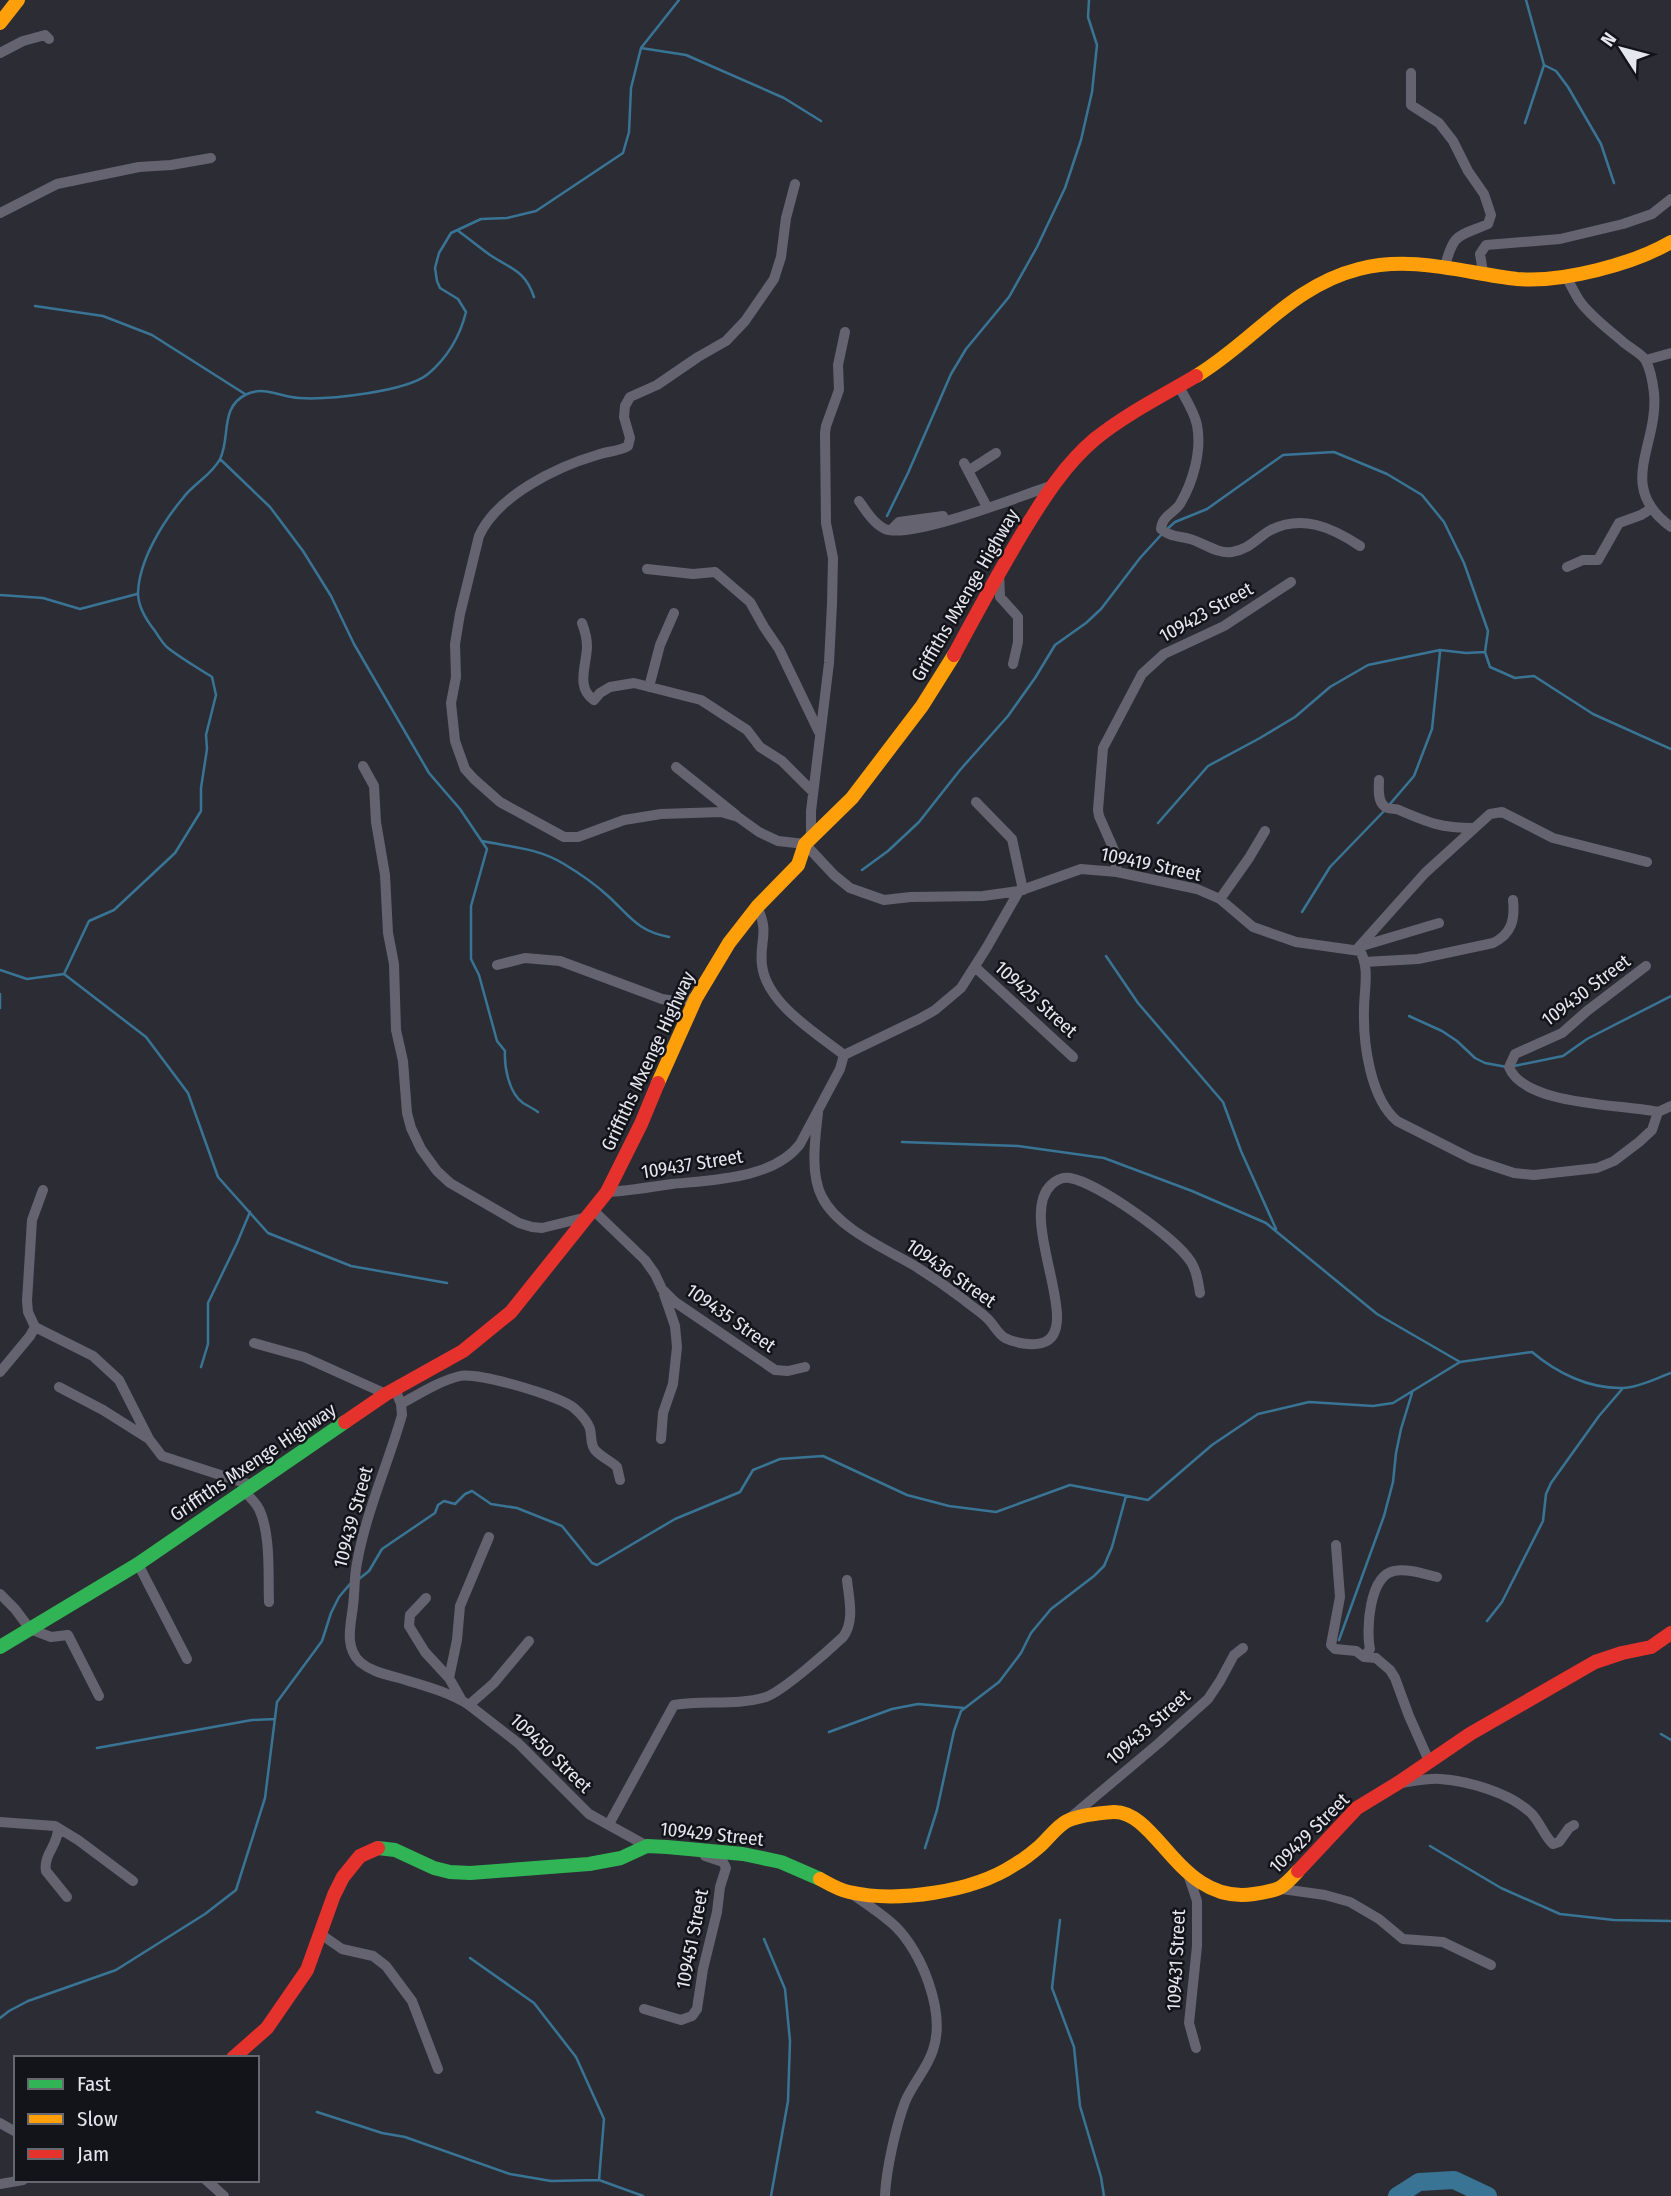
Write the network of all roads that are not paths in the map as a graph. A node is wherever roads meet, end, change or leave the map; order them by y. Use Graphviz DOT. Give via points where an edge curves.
graph roads {
  1 [pos="18,0"];
  2 [pos="0,23"];
  3 [pos="49,39"];
  4 [pos="0,53"];
  5 [pos="1411,73"];
  6 [pos="211,158"];
  7 [pos="795,184"];
  8 [pos="1671,199"];
  9 [pos="0,214"];
  10 [pos="1671,242"];
  11 [pos="1441,265"];
  12 [pos="1483,272"];
  13 [pos="1566,276"];
  14 [pos="845,332"];
  15 [pos="1671,353"];
  16 [pos="1646,360"];
  17 [pos="1178,386"];
  18 [pos="996,453"];
  19 [pos="1053,485"];
  20 [pos="859,501"];
  21 [pos="985,508"];
  22 [pos="1651,508"];
  23 [pos="887,516"];
  24 [pos="1671,527"];
  25 [pos="887,529"];
  26 [pos="1360,546"];
  27 [pos="1567,566"];
  28 [pos="647,569"];
  29 [pos="999,572"];
  30 [pos="1291,582"];
  31 [pos="674,613"];
  32 [pos="582,623"];
  33 [pos="1013,664"];
  34 [pos="649,687"];
  35 [pos="819,732"];
  36 [pos="363,766"];
  37 [pos="676,768"];
  38 [pos="1379,779"];
  39 [pos="813,792"];
  40 [pos="976,802"];
  41 [pos="738,817"];
  42 [pos="1474,828"];
  43 [pos="1265,831"];
  44 [pos="805,844"];
  45 [pos="1647,862"];
  46 [pos="1117,872"];
  47 [pos="1021,890"];
  48 [pos="1220,899"];
  49 [pos="1513,900"];
  50 [pos="757,907"];
  51 [pos="1439,923"];
  52 [pos="1359,948"];
  53 [pos="1364,961"];
  54 [pos="497,965"];
  55 [pos="1646,966"];
  56 [pos="975,967"];
  57 [pos="696,998"];
  58 [pos="844,1055"];
  59 [pos="1073,1057"];
  60 [pos="1671,1106"];
  61 [pos="818,1109"];
  62 [pos="1658,1111"];
  63 [pos="43,1190"];
  64 [pos="607,1192"];
  65 [pos="590,1214"];
  66 [pos="662,1289"];
  67 [pos="1200,1293"];
  68 [pos="34,1326"];
  69 [pos="254,1343"];
  70 [pos="805,1367"];
  71 [pos="0,1372"];
  72 [pos="59,1387"];
  73 [pos="391,1392"];
  74 [pos="401,1404"];
  75 [pos="149,1439"];
  76 [pos="661,1439"];
  77 [pos="620,1480"];
  78 [pos="249,1489"];
  79 [pos="489,1537"];
  80 [pos="1336,1545"];
  81 [pos="138,1564"];
  82 [pos="1437,1577"];
  83 [pos="847,1580"];
  84 [pos="0,1594"];
  85 [pos="426,1598"];
  86 [pos="269,1602"];
  87 [pos="30,1629"];
  88 [pos="1671,1633"];
  89 [pos="529,1641"];
  90 [pos="0,1647"];
  91 [pos="1242,1648"];
  92 [pos="1364,1657"];
  93 [pos="187,1659"];
  94 [pos="449,1678"];
  95 [pos="99,1696"];
  96 [pos="465,1702"];
  97 [pos="1429,1761"];
  98 [pos="1398,1783"];
  99 [pos="0,1822"];
  100 [pos="1065,1822"];
  101 [pos="609,1824"];
  102 [pos="1574,1825"];
  103 [pos="58,1829"];
  104 [pos="648,1846"];
  105 [pos="681,1849"];
  106 [pos="1188,1874"];
  107 [pos="133,1881"];
  108 [pos="1282,1889"];
  109 [pos="848,1892"];
  110 [pos="67,1897"];
  111 [pos="320,1933"];
  112 [pos="1491,1965"];
  113 [pos="644,2009"];
  114 [pos="1196,2049"];
  115 [pos="235,2056"];
  116 [pos="438,2068"];
  117 [pos="208,2182"];
  118 [pos="224,2196"];
  119 [pos="885,2196"];
  1 -- 2 [label="street"];
  3 -- 4 [label="street" via="37,37"];
  5 -- 11 [label="street" via="1411,105 1447,132 1484,194 1491,215 1488,224 1458,236"];
  6 -- 9 [label="street" via="57,184"];
  7 -- 41 [label="street" via="779,268 745,321 726,341 630,397 624,417 628,446 568,465 513,497 489,518 479,536 455,644 457,677 451,717 455,741 465,769 500,803 571,838 624,820 661,814"];
  8 -- 12 [label="street" via="1652,214 1623,224 1560,239 1486,245 1480,254"];
  10 -- 13 [label="street, Griffiths Mxenge Highway" via="1650,254"];
  11 -- 12 [label="street, Griffiths Mxenge Highway"];
  11 -- 17 [label="street, Griffiths Mxenge Highway" via="1394,263 1317,285"];
  12 -- 13 [label="street, Griffiths Mxenge Highway" via="1519,278"];
  13 -- 16 [label="street" via="1580,302"];
  14 -- 35 [label="street" via="838,365 839,390 825,433 826,523 833,558 829,663"];
  15 -- 16 [label="street"];
  16 -- 22 [label="street" via="1654,394 1642,487"];
  17 -- 19 [label="street, Griffiths Mxenge Highway" via="1094,440"];
  17 -- 26 [label="street" via="1194,414 1199,438 1188,488 1162,522 1166,534 1231,552 1252,545 1270,531 1310,523 1332,529"];
  18 -- 21 [label="street" via="966,467"];
  19 -- 21 [label="street"];
  19 -- 29 [label="street, Griffiths Mxenge Highway"];
  20 -- 25 [label="street"];
  21 -- 25 [label="street" via="904,531"];
  22 -- 24 [label="street"];
  22 -- 27 [label="street" via="1619,523 1598,560"];
  23 -- 25 [label="street"];
  28 -- 35 [label="street" via="715,572 750,602 779,649"];
  29 -- 33 [label="street" via="1000,597 1018,617"];
  29 -- 44 [label="street, Griffiths Mxenge Highway" via="922,706 852,798"];
  30 -- 46 [label="street, 109423 Street" via="1224,626 1164,654 1142,674 1104,748 1098,810 1114,850"];
  31 -- 34 [label="street"];
  32 -- 34 [label="street" via="587,638 583,688 587,696 594,700 621,684"];
  34 -- 39 [label="street" via="701,700 719,711 747,730"];
  35 -- 39 [label="street"];
  36 -- 65 [label="street" via="373,786 385,875 407,1112 421,1149 450,1183 519,1223 542,1228"];
  37 -- 41 [label="street"];
  38 -- 42 [label="street" via="1379,794 1386,808 1437,826"];
  39 -- 44 [label="street" via="811,834"];
  40 -- 47 [label="street" via="1012,839"];
  41 -- 44 [label="street" via="778,841"];
  42 -- 45 [label="street" via="1490,814 1502,812 1553,838"];
  42 -- 52 [label="street" via="1406,893"];
  43 -- 48 [label="street"];
  44 -- 47 [label="street, 109419 Street" via="850,888 884,900"];
  44 -- 50 [label="street, Griffiths Mxenge Highway" via="798,865"];
  46 -- 47 [label="street, 109419 Street" via="1081,869"];
  46 -- 48 [label="street, 109419 Street" via="1198,889"];
  47 -- 56 [label="street"];
  48 -- 52 [label="street, 109419 Street" via="1253,927 1296,942"];
  49 -- 53 [label="street" via="1513,924 1501,940 1418,959"];
  50 -- 57 [label="street, Griffiths Mxenge Highway"];
  50 -- 58 [label="street" via="764,926 761,961 768,985 792,1015"];
  51 -- 52 [label="street"];
  52 -- 53 [label="street"];
  53 -- 62 [label="street" via="1363,1031 1368,1059 1381,1098 1397,1121 1472,1158 1534,1175 1597,1168 1614,1161 1652,1130"];
  54 -- 57 [label="street" via="525,958 560,961 662,999"];
  55 -- 62 [label="street, 109430 Street" via="1562,1033 1515,1054 1509,1067 1518,1079 1545,1094"];
  56 -- 58 [label="street" via="961,988 935,1010"];
  56 -- 59 [label="street, 109425 Street"];
  57 -- 64 [label="street, Griffiths Mxenge Highway"];
  58 -- 61 [label="street, 109437 Street"];
  60 -- 62 [label="street"];
  61 -- 64 [label="street, 109437 Street" via="794,1151 761,1169 713,1180"];
  61 -- 67 [label="street, 109436 Street" via="816,1166 827,1205 853,1230 952,1291 1005,1338 1044,1343 1056,1329 1058,1310 1045,1258 1041,1205 1049,1186 1062,1178 1112,1198 1182,1250 1191,1262"];
  63 -- 68 [label="street" via="32,1220 27,1301"];
  64 -- 65 [label="street, Griffiths Mxenge Highway"];
  65 -- 66 [label="street, 109435 Street" via="645,1260"];
  65 -- 73 [label="street, Griffiths Mxenge Highway" via="511,1312 463,1351"];
  66 -- 70 [label="street, 109435 Street" via="775,1370"];
  66 -- 76 [label="street" via="677,1340"];
  68 -- 71 [label="street"];
  68 -- 75 [label="street" via="93,1356 119,1380"];
  69 -- 73 [label="street" via="304,1357"];
  72 -- 75 [label="street"];
  73 -- 74 [label="street"];
  73 -- 78 [label="street, Griffiths Mxenge Highway"];
  74 -- 77 [label="street" via="468,1375 553,1396 581,1415 595,1450 617,1467"];
  74 -- 96 [label="street, 109439 Street" via="402,1415 357,1562 351,1645 356,1658 376,1672"];
  75 -- 78 [label="street" via="162,1456"];
  78 -- 81 [label="street, Griffiths Mxenge Highway"];
  78 -- 86 [label="street" via="260,1510 267,1548"];
  79 -- 94 [label="street" via="460,1606"];
  80 -- 92 [label="street" via="1340,1597 1331,1645"];
  81 -- 87 [label="street, Griffiths Mxenge Highway"];
  81 -- 93 [label="street"];
  82 -- 92 [label="street" via="1403,1570 1387,1574 1372,1601 1370,1649"];
  83 -- 101 [label="street" via="850,1617 847,1632 836,1644 774,1693 728,1703 674,1705"];
  84 -- 87 [label="street"];
  85 -- 94 [label="street" via="410,1615 409,1626"];
  87 -- 90 [label="street, Griffiths Mxenge Highway"];
  87 -- 95 [label="street" via="51,1637 68,1635"];
  88 -- 97 [label="street, 109429 Street" via="1651,1647 1595,1662"];
  89 -- 96 [label="street" via="507,1669"];
  91 -- 100 [label="street, 109433 Street" via="1208,1699"];
  92 -- 97 [label="street" via="1376,1658 1395,1678"];
  94 -- 96 [label="street"];
  96 -- 101 [label="street, 109450 Street" via="518,1743 589,1814"];
  97 -- 98 [label="street, 109429 Street"];
  98 -- 102 [label="street" via="1441,1779 1492,1791 1530,1812 1553,1844"];
  98 -- 108 [label="street, 109429 Street" via="1357,1808"];
  99 -- 103 [label="street"];
  100 -- 106 [label="street, 109429 Street" via="1101,1813 1133,1817"];
  100 -- 109 [label="street, 109429 Street" via="1013,1867 960,1887 924,1895"];
  101 -- 104 [label="street, 109450 Street"];
  103 -- 107 [label="street"];
  103 -- 110 [label="street" via="45,1866"];
  104 -- 105 [label="street, 109429 Street"];
  104 -- 111 [label="street, 109429 Street" via="621,1858 589,1864 470,1872 433,1868 395,1850 378,1848 360,1856 343,1877"];
  105 -- 109 [label="street, 109429 Street" via="781,1862"];
  105 -- 113 [label="street, 109451 Street" via="719,1860 726,1868 696,2009 681,2020"];
  106 -- 108 [label="street, 109429 Street" via="1232,1896"];
  106 -- 114 [label="street, 109431 Street" via="1197,1901 1189,2023"];
  108 -- 112 [label="street" via="1350,1902 1403,1939 1443,1942"];
  109 -- 119 [label="street" via="880,1913 905,1938 932,1992 936,2011 934,2048 905,2103"];
  111 -- 115 [label="street, 109429 Street" via="307,1970 282,2008"];
  111 -- 116 [label="street" via="342,1949 373,1956 386,1966 412,2001"];
  117 -- 118 [label="street"];
}
